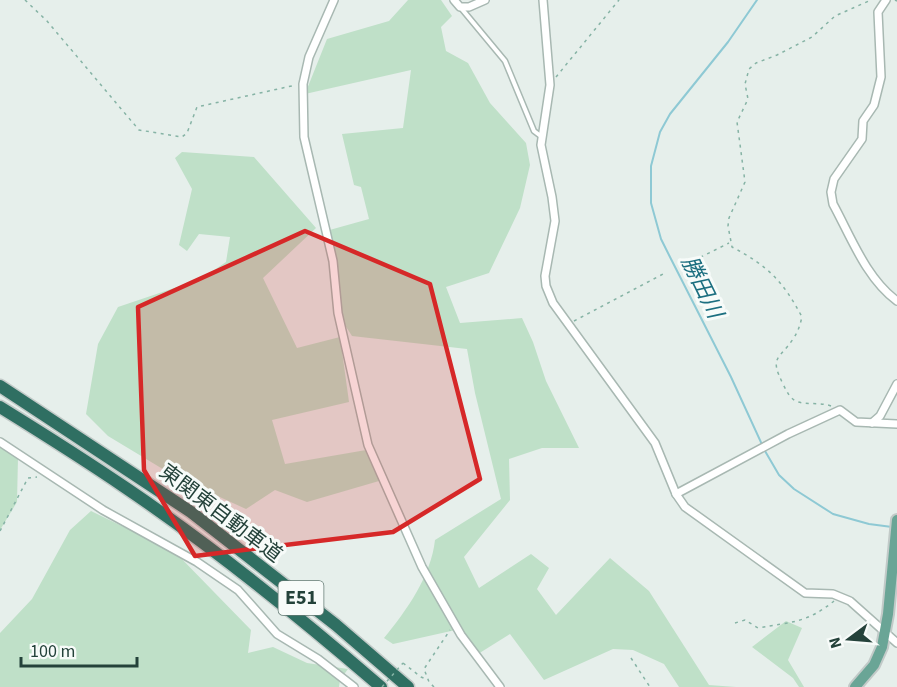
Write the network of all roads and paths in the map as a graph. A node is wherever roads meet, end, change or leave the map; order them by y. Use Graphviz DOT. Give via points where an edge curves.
graph roads {
  1 [pos="25,0"];
  2 [pos="334,0"];
  3 [pos="454,0"];
  4 [pos="486,0"];
  5 [pos="543,0"];
  6 [pos="618,0"];
  7 [pos="871,0"];
  8 [pos="886,0"];
  9 [pos="460,7"];
  10 [pos="303,84"];
  11 [pos="550,85"];
  12 [pos="542,137"];
  13 [pos="731,242"];
  14 [pos="687,264"];
  15 [pos="663,274"];
  16 [pos="897,301"];
  17 [pos="568,324"];
  18 [pos="897,384"];
  19 [pos="0,386"];
  20 [pos="0,407"];
  21 [pos="840,410"];
  22 [pos="872,423"];
  23 [pos="897,424"];
  24 [pos="0,442"];
  25 [pos="50,475"];
  26 [pos="676,494"];
  27 [pos="897,520"];
  28 [pos="0,531"];
  29 [pos="839,597"];
  30 [pos="735,622"];
  31 [pos="454,623"];
  32 [pos="885,632"];
  33 [pos="897,643"];
  34 [pos="631,658"];
  35 [pos="427,679"];
  36 [pos="354,687"];
  37 [pos="382,687"];
  38 [pos="408,687"];
  39 [pos="434,687"];
  40 [pos="500,687"];
  41 [pos="651,687"];
  42 [pos="855,687"];
  1 -- 10 [label="path" via="140,130 183,137 197,107"];
  2 -- 10 [label="street" via="309,57"];
  3 -- 9 [label="street"];
  4 -- 9 [label="street"];
  5 -- 11 [label="street"];
  6 -- 11 [label="path"];
  7 -- 13 [label="path" via="836,16 812,37 749,69 745,84 748,99 737,122 745,182 729,218"];
  8 -- 16 [label="street" via="878,12 881,77 874,105 863,121 862,139 834,179 831,192 833,204 868,269"];
  9 -- 12 [label="lane" via="505,61 534,131"];
  10 -- 31 [label="street" via="306,149 333,261 339,313 368,445 422,567"];
  11 -- 12 [label="street"];
  12 -- 17 [label="street" via="555,221 546,286"];
  13 -- 14 [label="path"];
  13 -- 21 [label="path" via="783,284 802,317 799,329 777,361 777,371 790,396 796,402 822,403"];
  15 -- 17 [label="path"];
  17 -- 26 [label="street" via="655,443"];
  18 -- 22 [label="street"];
  19 -- 38 [label="highway, 東関東自動車道 / E51" via="191,512 336,625"];
  20 -- 37 [label="highway, 東関東自動車道 / E51" via="178,526"];
  21 -- 22 [label="street" via="856,422"];
  21 -- 26 [label="street"];
  22 -- 23 [label="street"];
  24 -- 25 [label="street"];
  25 -- 28 [label="path" via="28,478"];
  25 -- 36 [label="street" via="238,590 277,634"];
  26 -- 29 [label="street" via="685,507 711,528 804,594"];
  27 -- 32 [label="main road"];
  29 -- 30 [label="path" via="806,620 758,628 745,620"];
  29 -- 32 [label="street" via="850,601"];
  31 -- 35 [label="path" via="424,669"];
  31 -- 40 [label="street"];
  32 -- 33 [label="street"];
  32 -- 42 [label="main road" via="874,665"];
  34 -- 41 [label="path"];
  35 -- 37 [label="path, bridge" via="403,663"];
  35 -- 39 [label="path"];
}
